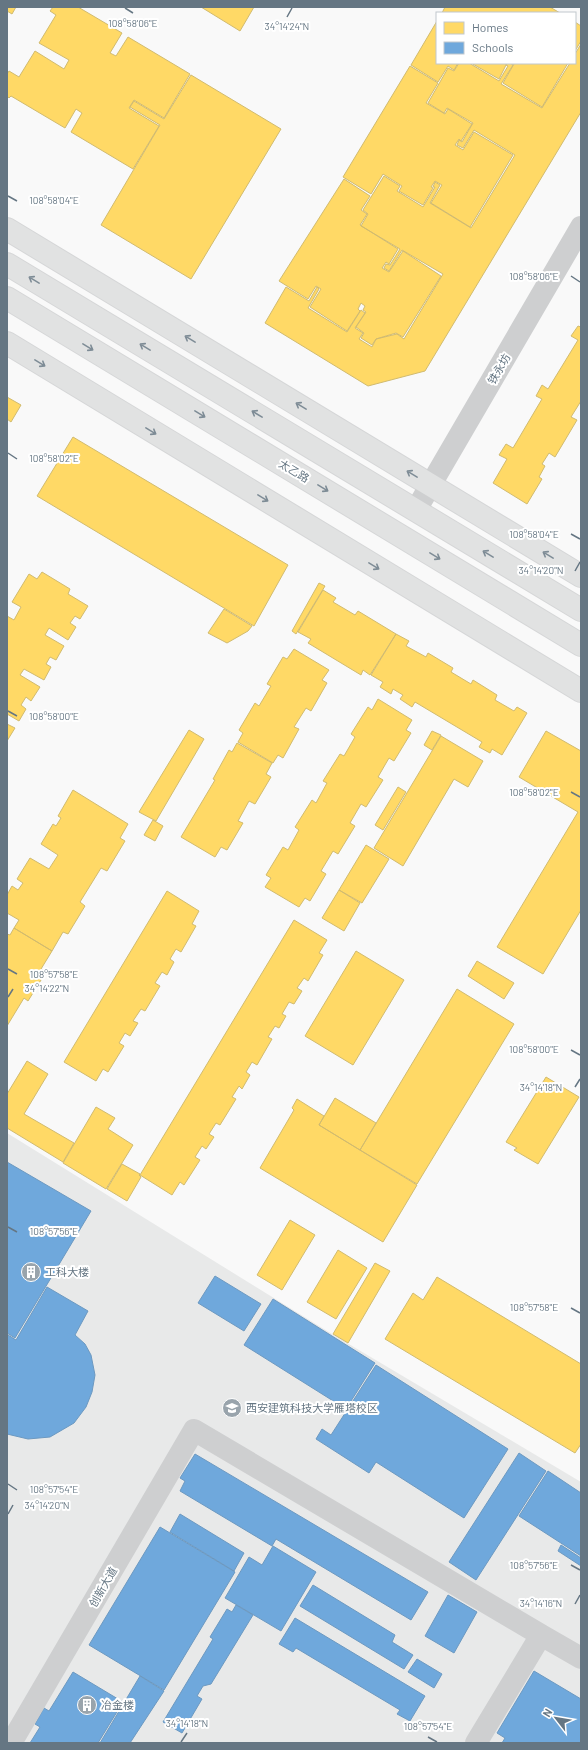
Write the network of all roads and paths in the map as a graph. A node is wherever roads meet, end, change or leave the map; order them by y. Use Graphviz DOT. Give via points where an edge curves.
graph roads {
  1 [pos="581,228"];
  2 [pos="7,229"];
  3 [pos="7,264"];
  4 [pos="7,298"];
  5 [pos="7,343"];
  6 [pos="432,485"];
  7 [pos="416,510"];
  8 [pos="581,576"];
  9 [pos="581,610"];
  10 [pos="581,645"];
  11 [pos="581,691"];
  12 [pos="541,1635"];
  13 [pos="581,1658"];
  14 [pos="11,1743"];
  15 [pos="476,1743"];
  1 -- 6 [label="street, 铁永坊"];
  6 -- 2 [label="main road, one-way"];
  7 -- 3 [label="main road, one-way"];
  4 -- 10 [label="main road, 太乙路, one-way"];
  5 -- 11 [label="main road, one-way"];
  6 -- 7 [label="street, 铁永坊"];
  8 -- 6 [label="main road, one-way"];
  9 -- 7 [label="main road, one-way"];
  12 -- 13 [label="street"];
  12 -- 14 [label="street, 创新大道" via="194,1430"];
  12 -- 15 [label="street"];
}
